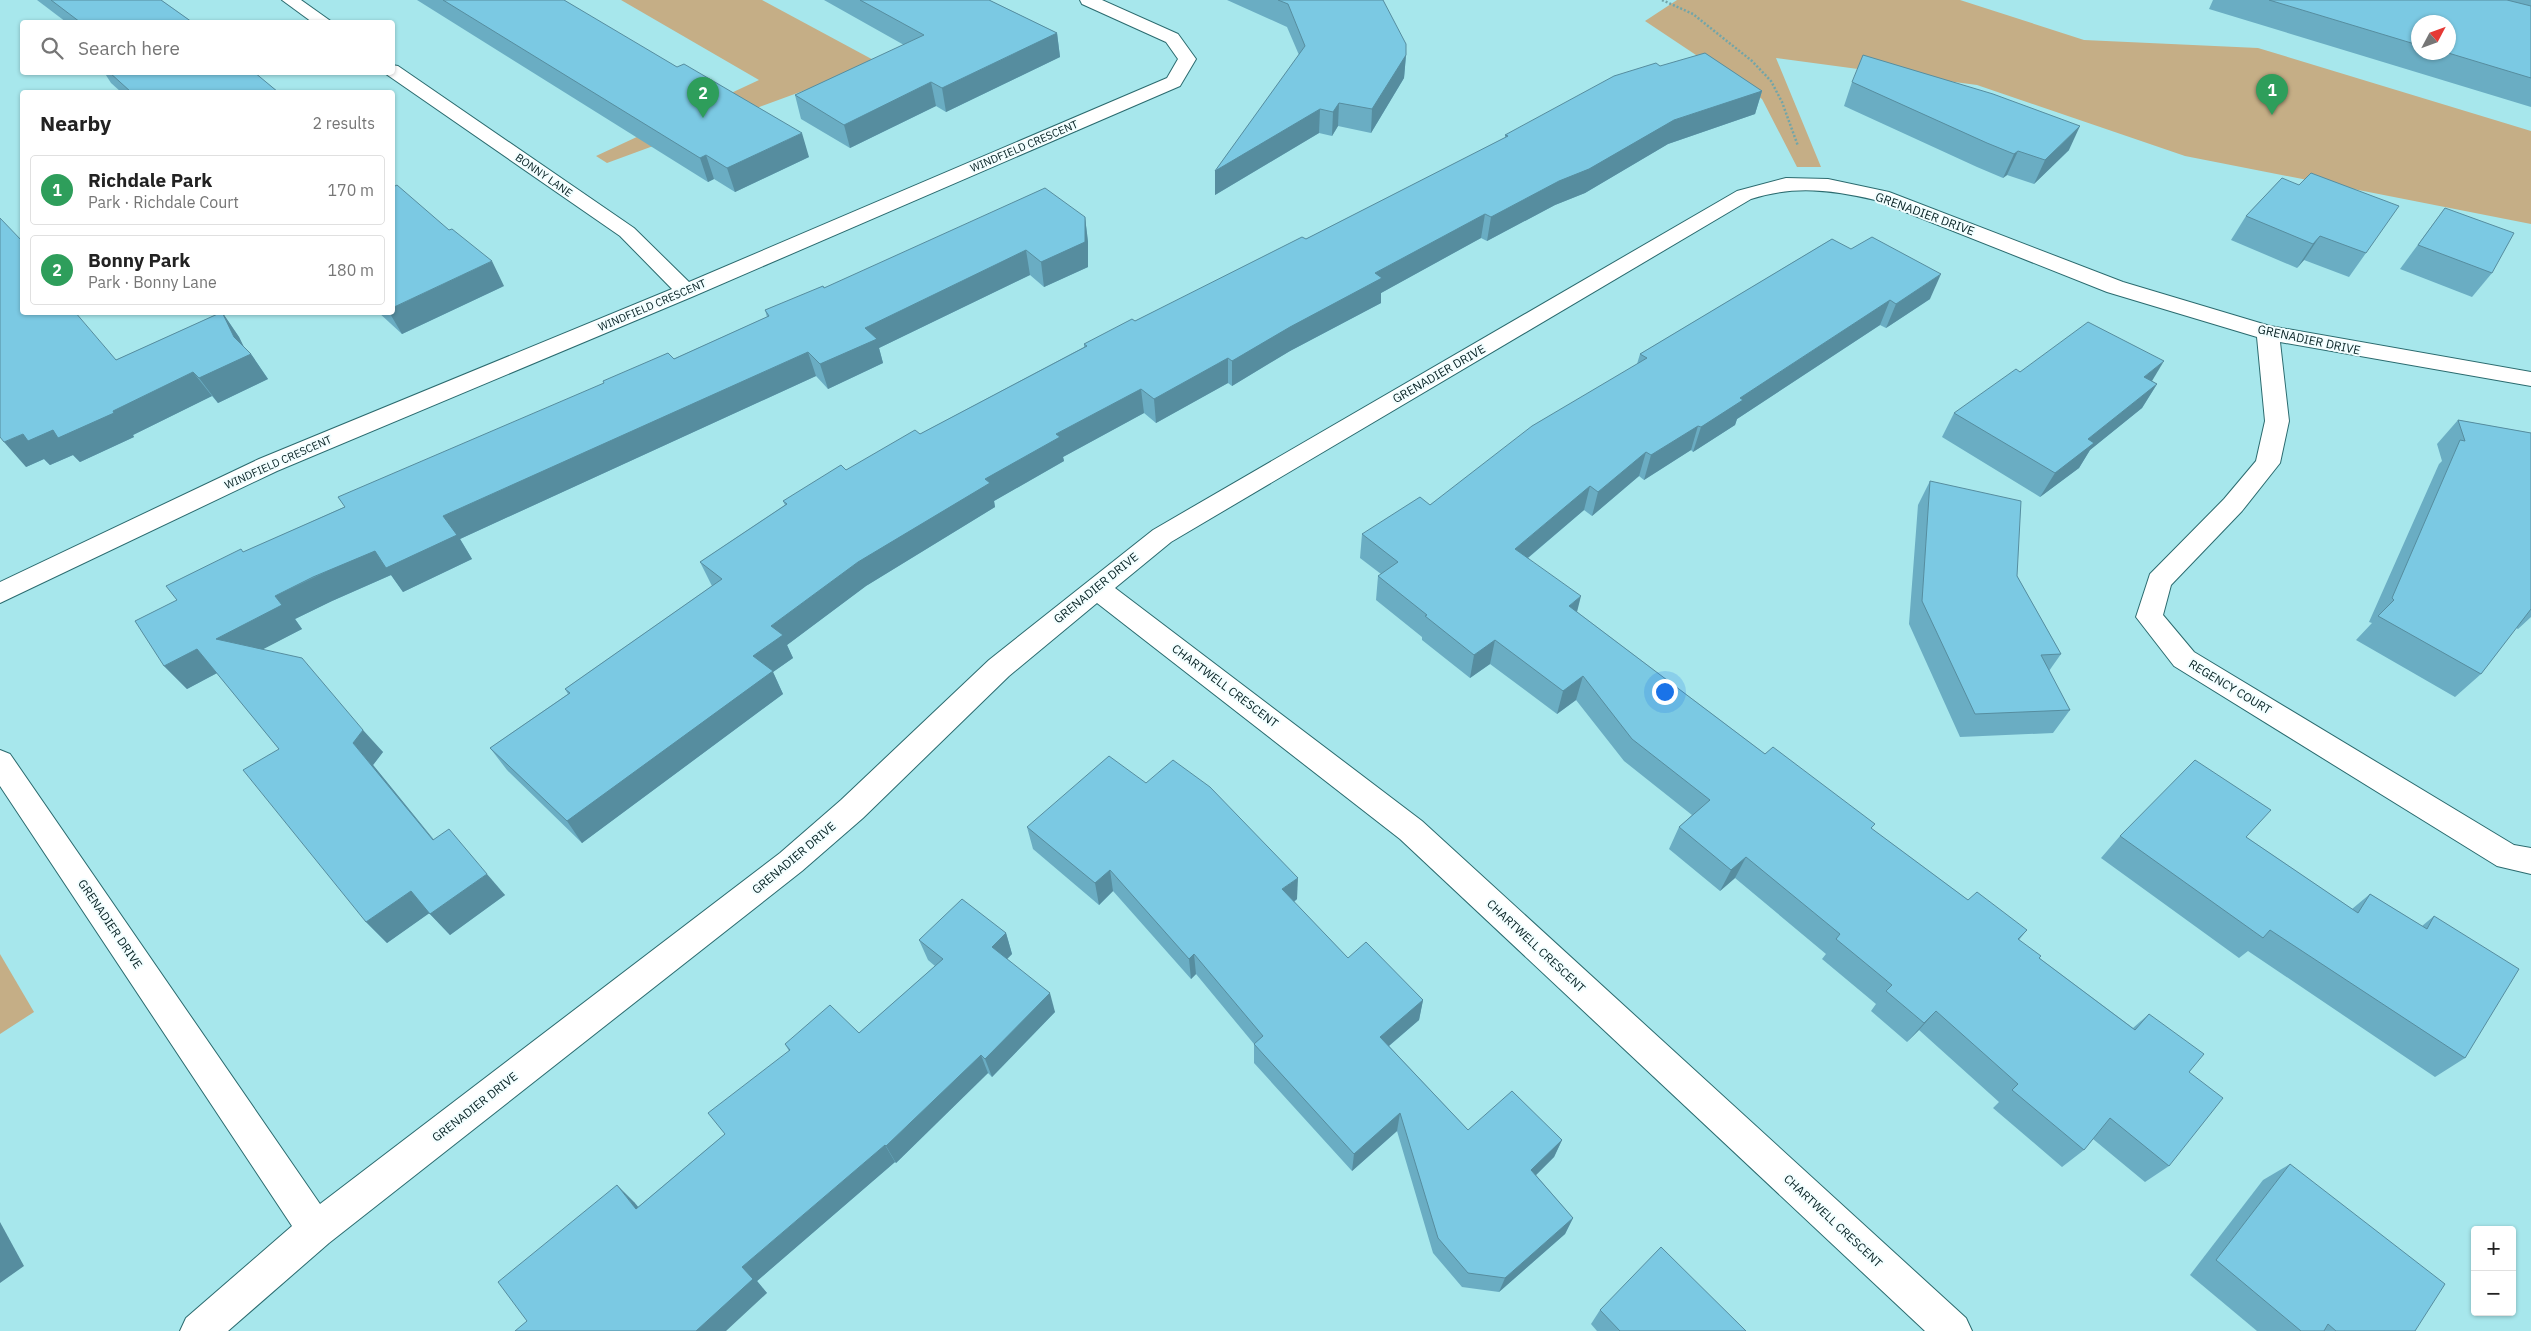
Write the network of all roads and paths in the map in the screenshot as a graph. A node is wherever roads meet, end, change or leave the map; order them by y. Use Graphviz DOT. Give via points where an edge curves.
graph roads {
  1 [pos="290,0"];
  2 [pos="1088,0"];
  3 [pos="1662,0"];
  4 [pos="320,20"];
  5 [pos="395,72"];
  6 [pos="1811,184"];
  7 [pos="686,291"];
  8 [pos="2268,333"];
  9 [pos="2531,379"];
  10 [pos="1096,588"];
  11 [pos="0,593"];
  12 [pos="0,762"];
  13 [pos="2531,861"];
  14 [pos="316,1230"];
  15 [pos="199,1331"];
  16 [pos="1952,1331"];
  1 -- 4 [label="street"];
  2 -- 7 [label="street, WINDFIELD CRESCENT" via="1172,38 1187,59 1174,82"];
  3 -- 6 [label="path" via="1693,14 1752,61 1771,81 1782,102"];
  5 -- 7 [label="street, BONNY LANE" via="627,232"];
  6 -- 8 [label="street, GRENADIER DRIVE" via="1882,196 2115,287"];
  6 -- 10 [label="street, GRENADIER DRIVE" via="1775,186 1744,195 1162,536"];
  7 -- 11 [label="street, WINDFIELD CRESCENT" via="268,465"];
  8 -- 9 [label="street, GRENADIER DRIVE"];
  8 -- 13 [label="street, REGENCY COURT" via="2277,421 2268,463 2233,505 2159,581 2149,617 2184,659 2508,857"];
  10 -- 14 [label="street, GRENADIER DRIVE" via="999,668 852,809 791,862"];
  10 -- 16 [label="street, CHARTWELL CRESCENT" via="1411,830"];
  12 -- 14 [label="street, GRENADIER DRIVE"];
  14 -- 15 [label="street"];
}
